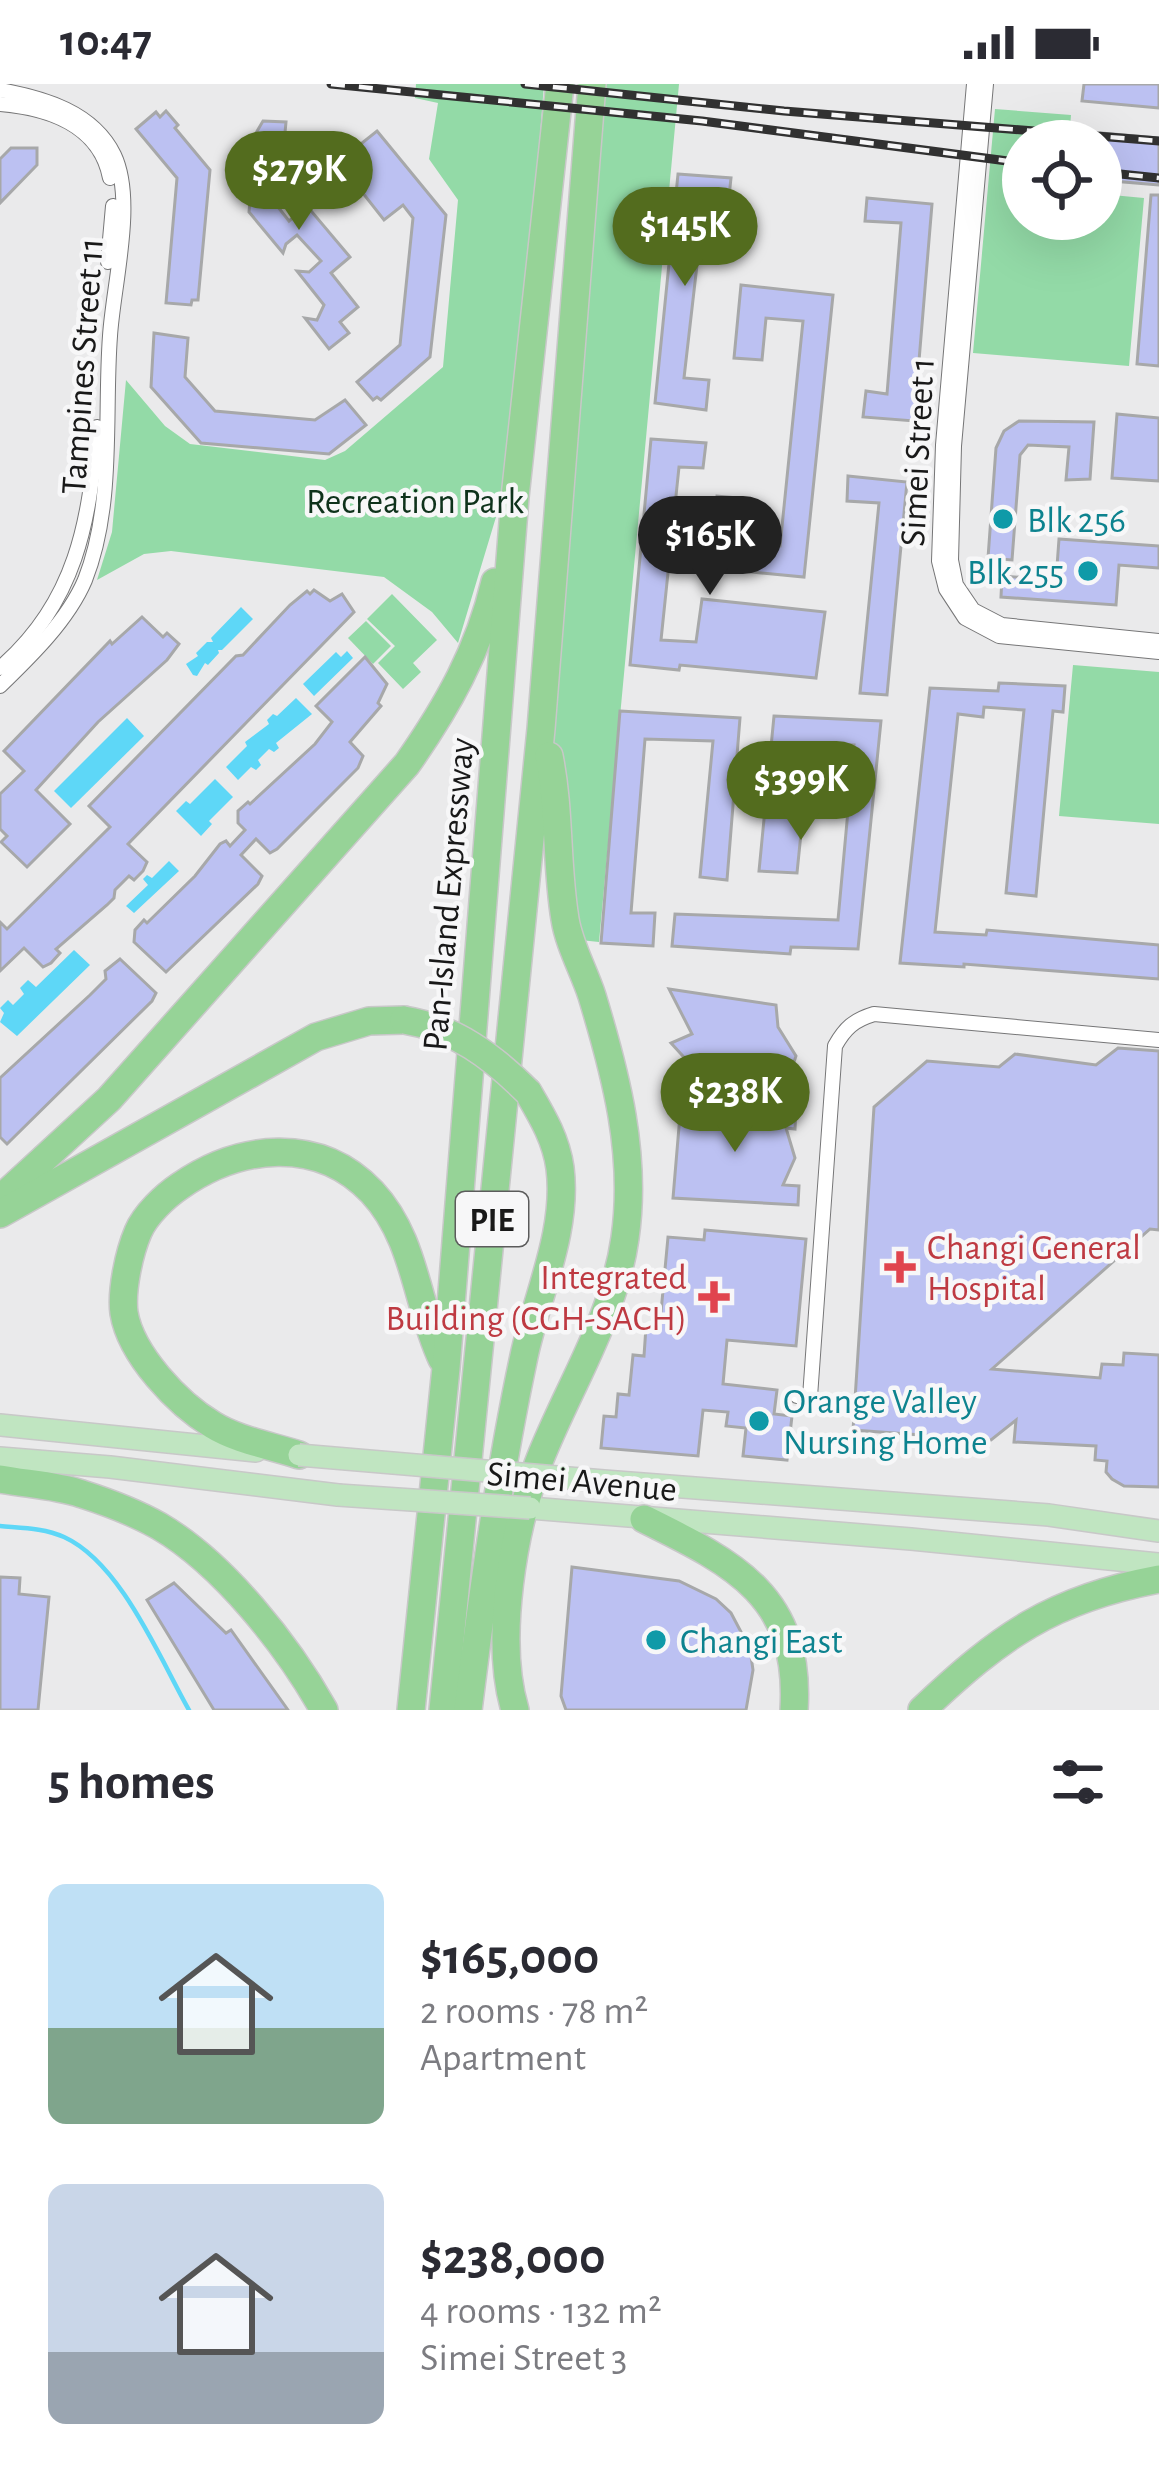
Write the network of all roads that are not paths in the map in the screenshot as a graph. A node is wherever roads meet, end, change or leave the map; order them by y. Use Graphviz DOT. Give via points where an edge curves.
graph roads {
  1 [pos="560,84"];
  2 [pos="592,84"];
  3 [pos="974,84"];
  4 [pos="986,84"];
  5 [pos="0,90"];
  6 [pos="0,104"];
  7 [pos="515,497"];
  8 [pos="1159,640"];
  9 [pos="1159,652"];
  10 [pos="0,668"];
  11 [pos="0,686"];
  12 [pos="541,729"];
  13 [pos="1159,1040"];
  14 [pos="0,1199"];
  15 [pos="0,1214"];
  16 [pos="446,1368"];
  17 [pos="797,1396"];
  18 [pos="0,1425"];
  19 [pos="299,1455"];
  20 [pos="0,1458"];
  21 [pos="0,1479"];
  22 [pos="644,1519"];
  23 [pos="1159,1531"];
  24 [pos="1159,1564"];
  25 [pos="1159,1579"];
  26 [pos="324,1710"];
  27 [pos="411,1710"];
  28 [pos="443,1710"];
  29 [pos="468,1710"];
  30 [pos="514,1710"];
  31 [pos="794,1710"];
  32 [pos="922,1710"];
  1 -- 7 [label="highway, Pan-Island Expressway / PIE"];
  2 -- 12 [label="highway, Pan-Island Expressway / PIE"];
  3 -- 9 [label="street, Simei Street 1" via="943,445 939,561 946,589 965,618 999,636"];
  4 -- 8 [label="street, Simei Street 1" via="954,446 956,585 973,610 1002,625"];
  5 -- 11 [label="street, Tampines Street 11" via="50,101 89,125 116,158 123,196 94,552 75,599"];
  6 -- 10 [label="street, Tampines Street 11" via="73,123 107,163 114,197 92,501 70,577 37,631"];
  7 -- 14 [label="highway" via="472,656 407,764 109,1099"];
  7 -- 16 [label="highway, Pan-Island Expressway / PIE"];
  12 -- 28 [label="highway, Pan-Island Expressway / PIE"];
  12 -- 30 [label="highway" via="565,922 621,1096 628,1187 626,1239 609,1303 538,1462 514,1554 506,1628"];
  13 -- 17 [label="street" via="874,1014 844,1030 835,1046 810,1397"];
  15 -- 29 [label="highway, bridge" via="316,1037 369,1021 404,1021 454,1036 496,1060 528,1092 560,1168 560,1220 491,1526"];
  16 -- 19 [label="highway" via="400,1235 364,1185 301,1155 251,1152 204,1170 138,1229 124,1313 170,1393 216,1427"];
  16 -- 27 [label="highway, Pan-Island Expressway / PIE"];
  18 -- 19 [label="main road, Simei Avenue"];
  19 -- 23 [label="main road, Simei Avenue, bridge" via="1049,1515"];
  20 -- 22 [label="main road, Simei Avenue, bridge"];
  21 -- 26 [label="highway" via="78,1492 159,1526 257,1615"];
  22 -- 24 [label="main road, Simei Avenue"];
  22 -- 31 [label="highway" via="759,1589 785,1629 796,1670"];
  25 -- 32 [label="highway" via="1120,1586 1009,1634"];
}
